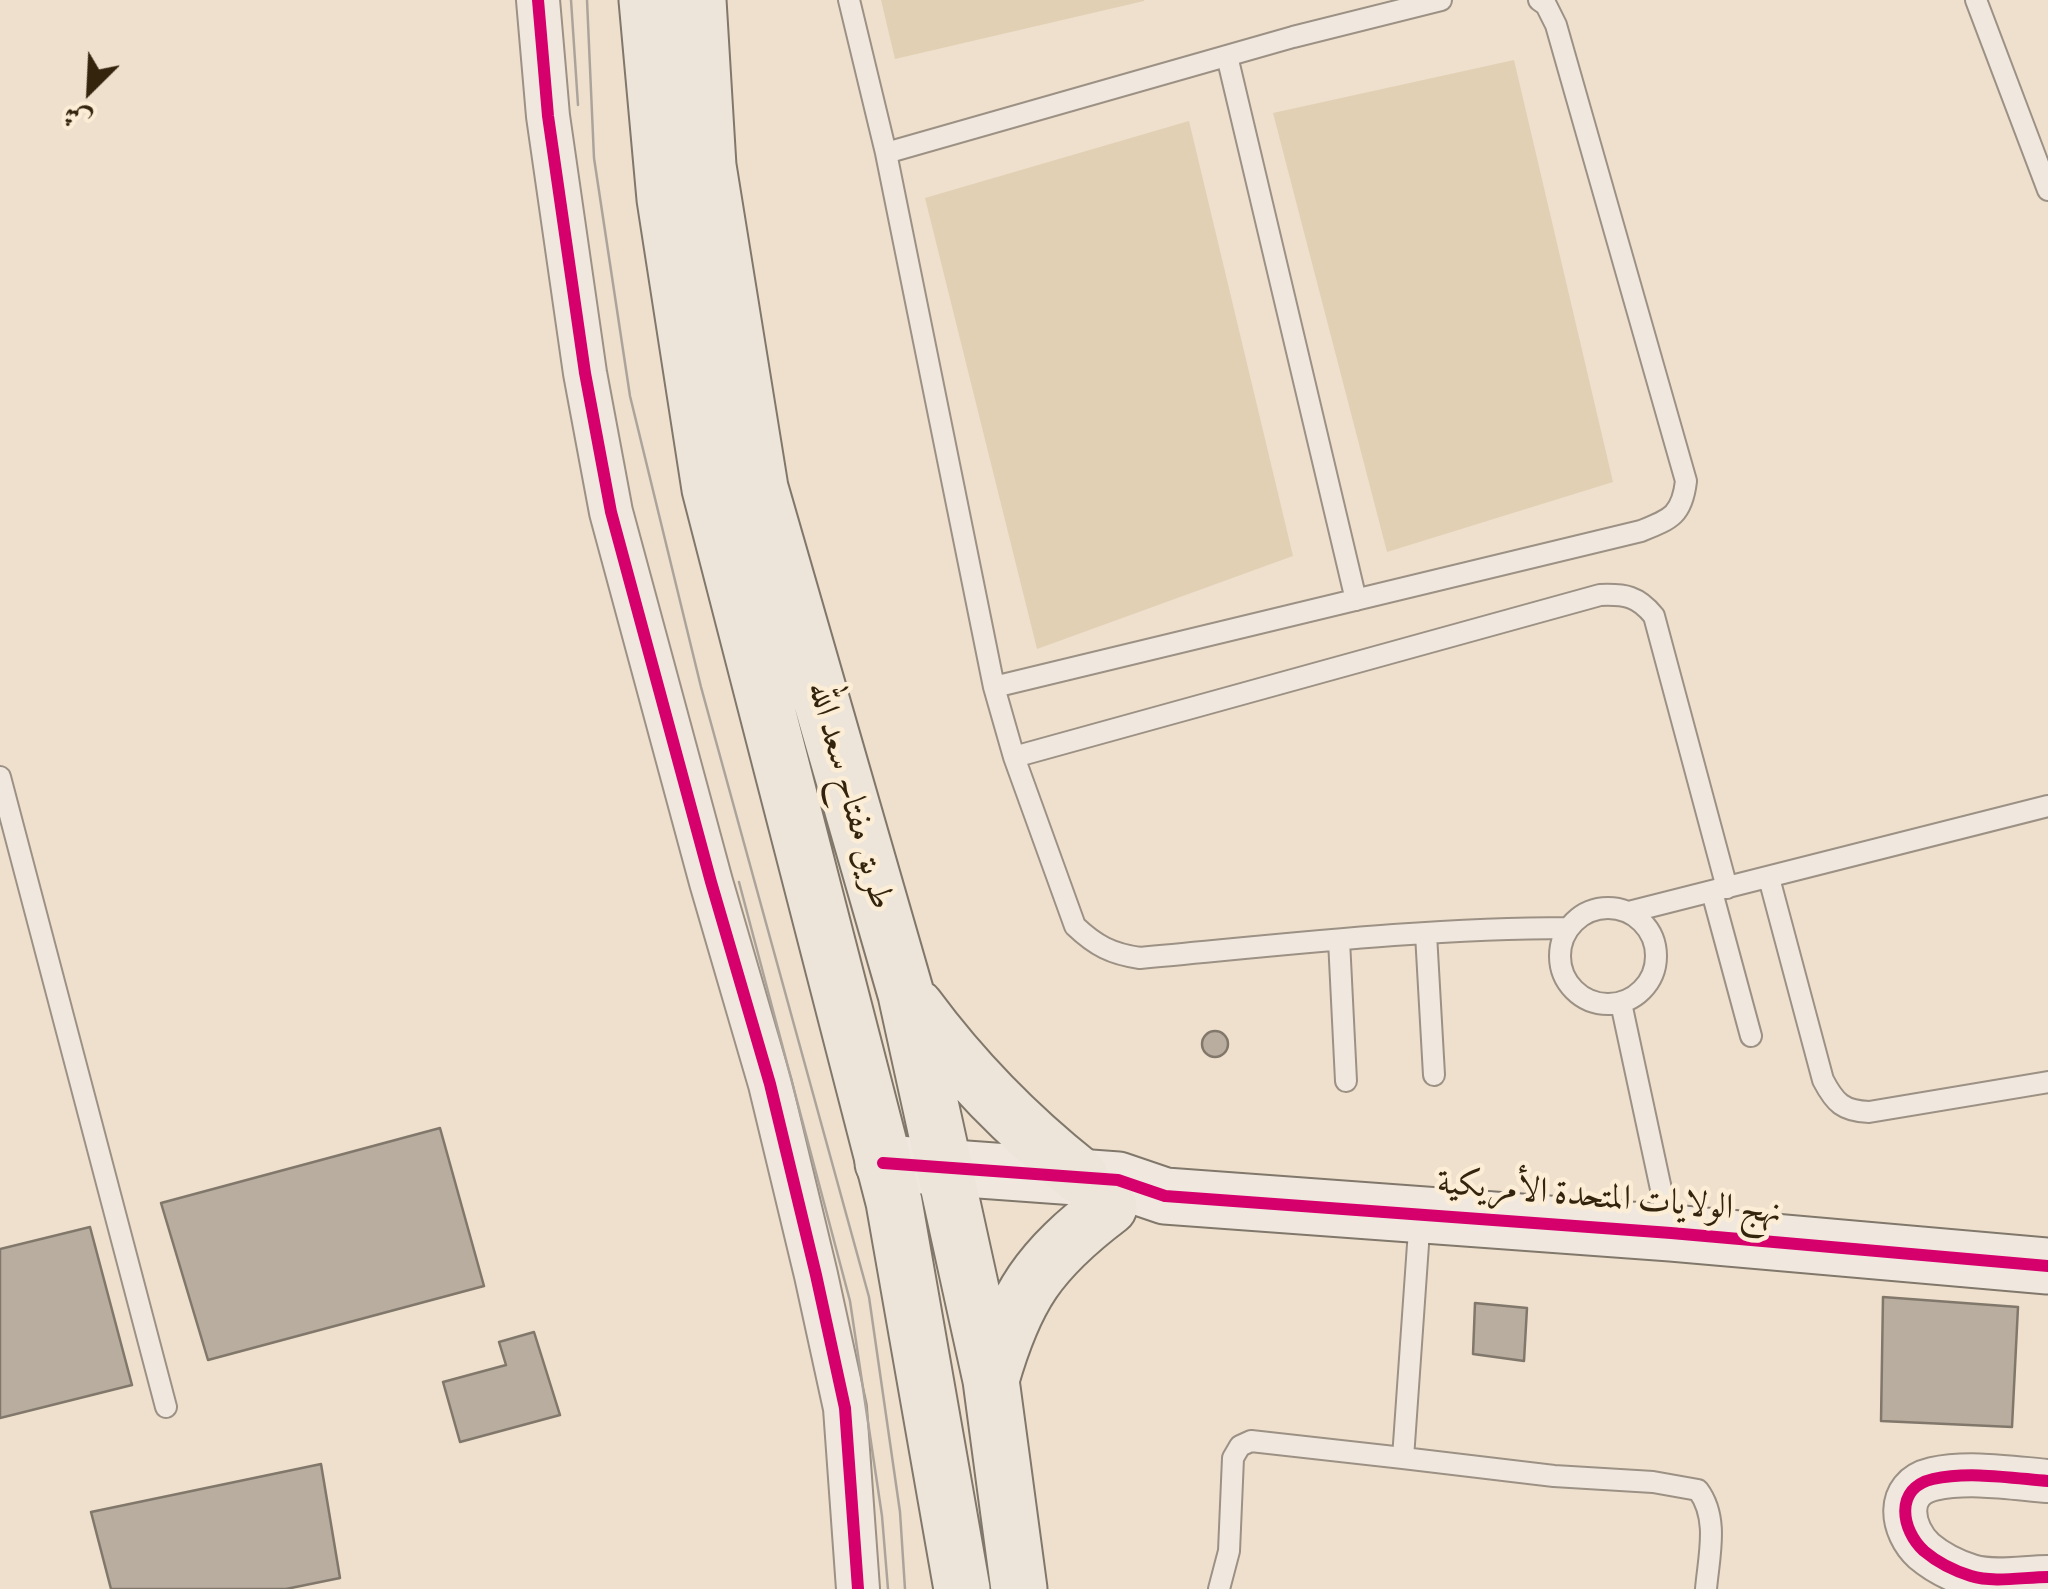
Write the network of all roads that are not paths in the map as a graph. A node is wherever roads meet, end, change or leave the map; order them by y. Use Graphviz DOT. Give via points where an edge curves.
graph roads {
  1 [pos="538,0"];
  2 [pos="647,0"];
  3 [pos="698,0"];
  4 [pos="849,0"];
  5 [pos="1442,0"];
  6 [pos="1539,0"];
  7 [pos="1976,0"];
  8 [pos="1227,56"];
  9 [pos="886,153"];
  10 [pos="2048,190"];
  11 [pos="1356,600"];
  12 [pos="994,687"];
  13 [pos="1014,757"];
  14 [pos="0,777"];
  15 [pos="2048,806"];
  16 [pos="1769,878"];
  17 [pos="1719,890"];
  18 [pos="1629,912"];
  19 [pos="1569,928"];
  20 [pos="1426,934"];
  21 [pos="1339,940"];
  22 [pos="906,994"];
  23 [pos="1621,1003"];
  24 [pos="1751,1036"];
  25 [pos="1434,1076"];
  26 [pos="1346,1082"];
  27 [pos="2048,1082"];
  28 [pos="889,1182"];
  29 [pos="947,1185"];
  30 [pos="1094,1192"];
  31 [pos="1420,1214"];
  32 [pos="1671,1233"];
  33 [pos="2048,1266"];
  34 [pos="991,1380"];
  35 [pos="166,1407"];
  36 [pos="1402,1458"];
  37 [pos="2048,1480"];
  38 [pos="2048,1577"];
  39 [pos="858,1589"];
  40 [pos="962,1589"];
  41 [pos="1020,1589"];
  42 [pos="1219,1589"];
  43 [pos="1706,1589"];
  1 -- 39 [label="street" via="584,373 611,512 770,1084 816,1275 845,1408"];
  2 -- 28 [label="highway, طريق مفتاح سعد الله" via="665,199 710,489"];
  3 -- 22 [label="highway, طريق مفتاح سعد الله" via="708,166 760,488"];
  4 -- 9 [label="lane"];
  5 -- 8 [label="lane"];
  6 -- 11 [label="lane" via="1562,44 1686,481 1684,502 1671,519 1641,531"];
  7 -- 10 [label="lane"];
  8 -- 9 [label="lane"];
  8 -- 11 [label="lane"];
  9 -- 12 [label="lane"];
  11 -- 12 [label="lane"];
  12 -- 13 [label="lane"];
  13 -- 17 [label="lane" via="1623,594 1641,600 1654,616"];
  13 -- 21 [label="lane" via="1075,926 1093,944 1140,958"];
  14 -- 35 [label="lane"];
  15 -- 16 [label="lane"];
  16 -- 17 [label="lane"];
  16 -- 27 [label="lane" via="1834,1103 1870,1112"];
  17 -- 18 [label="lane"];
  17 -- 24 [label="lane"];
  18 -- 19 [label="lane" via="1596,909"];
  18 -- 23 [label="lane" via="1652,936 1655,969 1636,996"];
  19 -- 20 [label="lane"];
  19 -- 23 [label="lane" via="1561,943 1564,976 1588,1000"];
  20 -- 21 [label="lane"];
  20 -- 25 [label="lane"];
  21 -- 26 [label="lane"];
  22 -- 29 [label="highway, طريق مفتاح سعد الله"];
  22 -- 30 [label="highway" via="986,1092"];
  23 -- 32 [label="lane"];
  28 -- 29 [label="street, نهج الولايات المتحدة الأمريكية"];
  28 -- 40 [label="highway, طريق مفتاح سعد الله"];
  29 -- 30 [label="street, نهج الولايات المتحدة الأمريكية"];
  29 -- 34 [label="highway, طريق مفتاح سعد الله"];
  30 -- 31 [label="street, نهج الولايات المتحدة الأمريكية" via="1126,1206 1165,1196"];
  30 -- 34 [label="highway" via="1066,1240 1031,1280 1006,1328"];
  31 -- 32 [label="street, نهج الولايات المتحدة الأمريكية"];
  31 -- 36 [label="lane"];
  32 -- 33 [label="street, نهج الولايات المتحدة الأمريكية"];
  34 -- 41 [label="highway, طريق مفتاح سعد الله"];
  36 -- 42 [label="lane" via="1250,1440 1240,1446 1233,1458 1229,1552"];
  36 -- 43 [label="lane" via="1698,1490 1712,1526"];
  37 -- 38 [label="street" via="1935,1478 1915,1488 1903,1510 1915,1542 1946,1566 1976,1578"];
}
